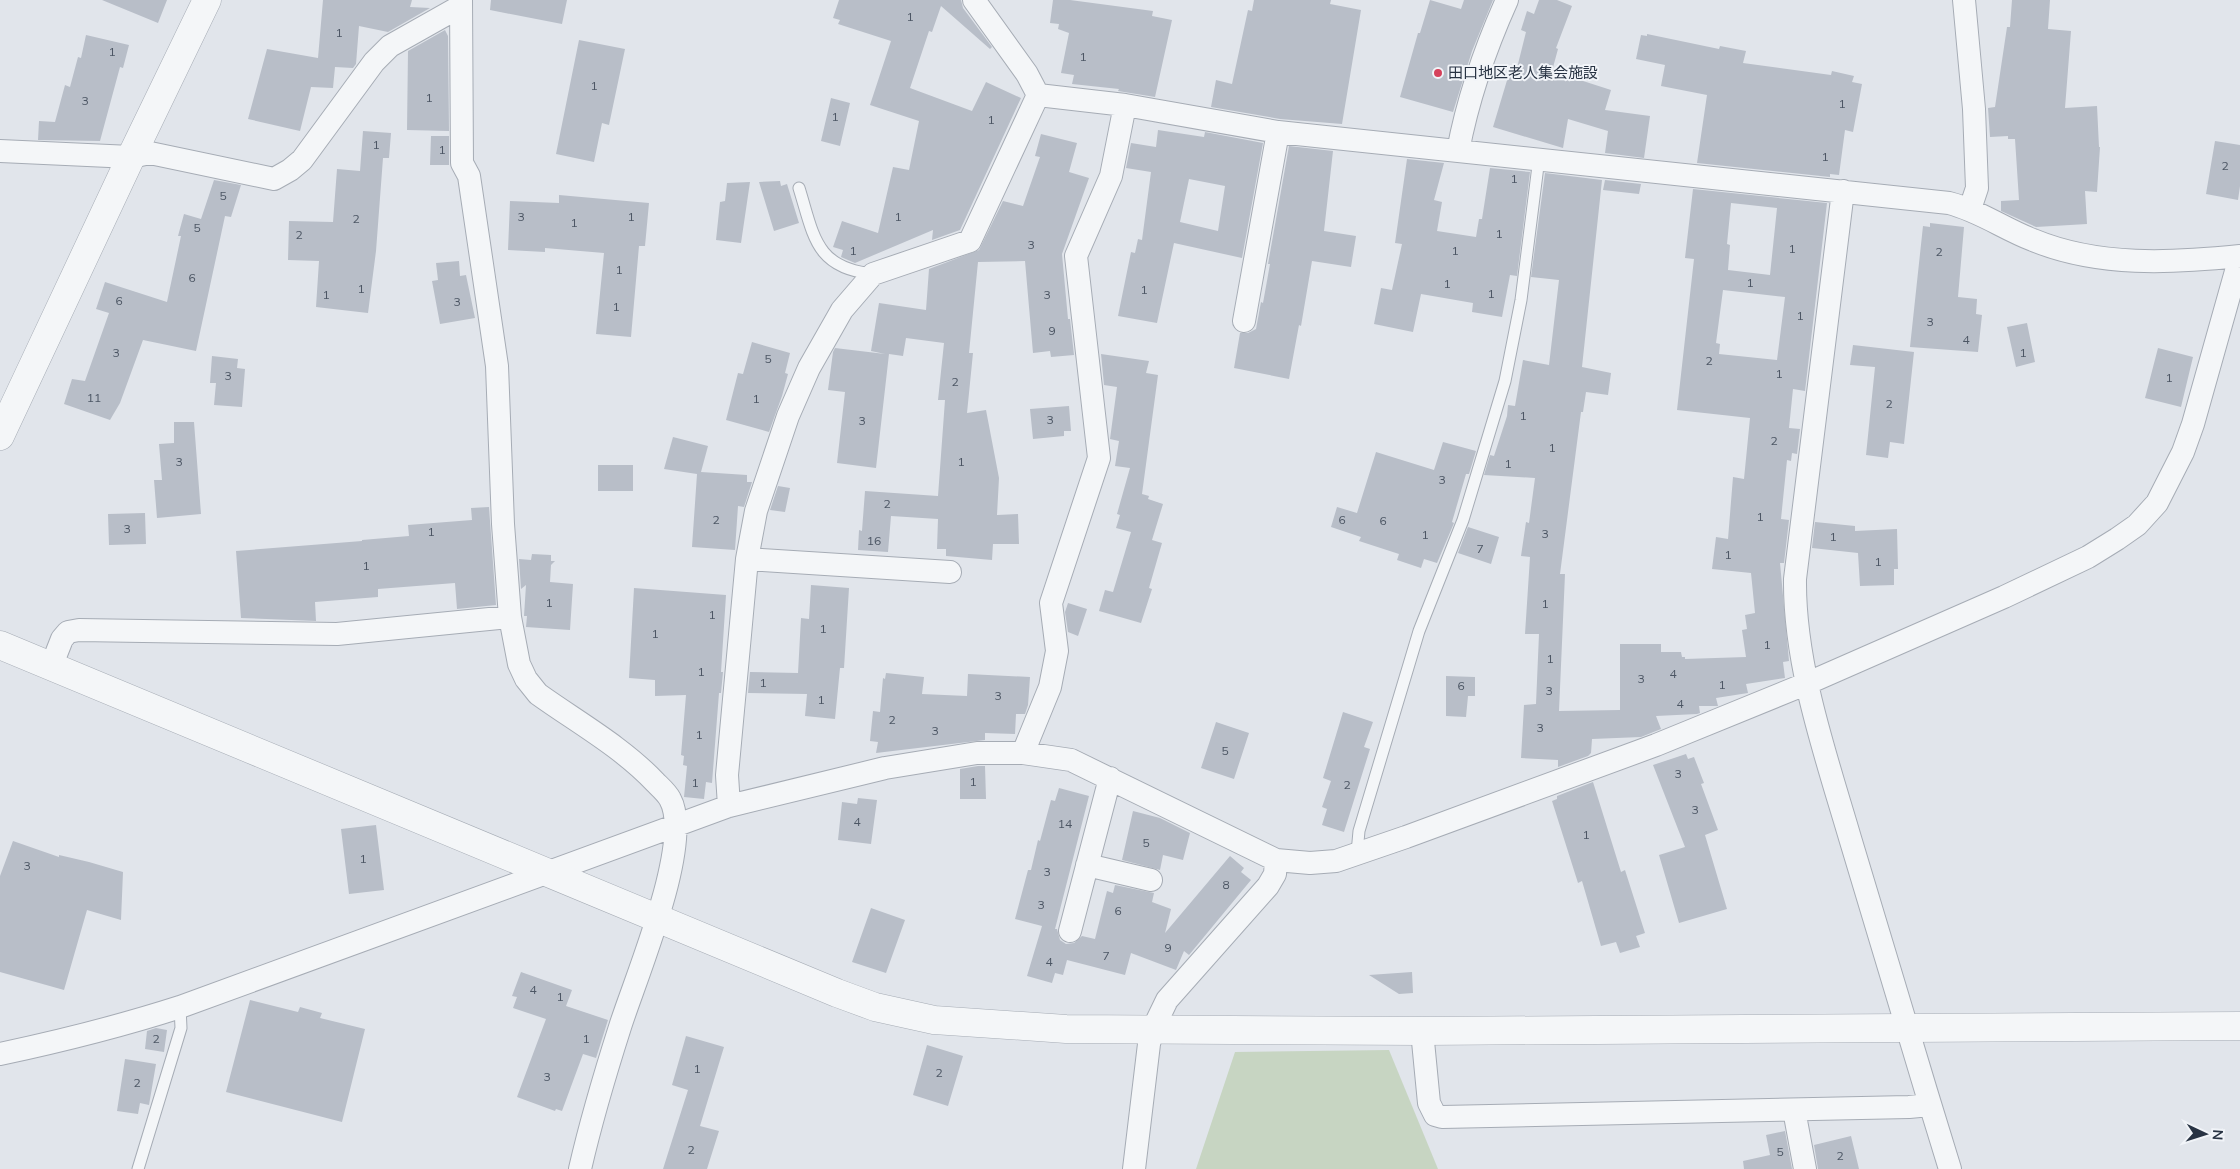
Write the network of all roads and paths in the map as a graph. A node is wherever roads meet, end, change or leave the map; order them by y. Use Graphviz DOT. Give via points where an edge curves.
graph roads {
  1 [pos="207,0"];
  2 [pos="974,0"];
  3 [pos="1506,0"];
  4 [pos="1964,0"];
  5 [pos="461,3"];
  6 [pos="1038,95"];
  7 [pos="1125,105"];
  8 [pos="1278,132"];
  9 [pos="1458,151"];
  10 [pos="0,152"];
  11 [pos="131,157"];
  12 [pos="1539,158"];
  13 [pos="799,188"];
  14 [pos="1843,191"];
  15 [pos="1970,209"];
  16 [pos="2240,257"];
  17 [pos="873,274"];
  18 [pos="1244,320"];
  19 [pos="0,436"];
  20 [pos="747,559"];
  21 [pos="950,572"];
  22 [pos="510,617"];
  23 [pos="0,646"];
  24 [pos="51,667"];
  25 [pos="1808,683"];
  26 [pos="1023,753"];
  27 [pos="1110,778"];
  28 [pos="729,806"];
  29 [pos="677,824"];
  30 [pos="1358,853"];
  31 [pos="1276,860"];
  32 [pos="1087,865"];
  33 [pos="545,872"];
  34 [pos="1151,880"];
  35 [pos="658,918"];
  36 [pos="1070,931"];
  37 [pos="180,1006"];
  38 [pos="2240,1026"];
  39 [pos="1907,1028"];
  40 [pos="1153,1029"];
  41 [pos="1422,1030"];
  42 [pos="0,1054"];
  43 [pos="1930,1104"];
  44 [pos="1794,1110"];
  45 [pos="138,1169"];
  46 [pos="580,1169"];
  47 [pos="1134,1169"];
  48 [pos="1805,1169"];
  49 [pos="1950,1169"];
  1 -- 11 [label="street"];
  2 -- 6 [label="street" via="1027,74"];
  3 -- 9 [label="street" via="1485,49 1465,114"];
  4 -- 15 [label="street" via="1977,188"];
  5 -- 11 [label="street" via="390,46 374,62 302,160 274,179 150,153"];
  5 -- 22 [label="street" via="462,163 469,176 497,366"];
  6 -- 7 [label="street"];
  6 -- 17 [label="street" via="970,240"];
  7 -- 8 [label="street"];
  7 -- 26 [label="street" via="1110,176 1076,256 1099,458 1051,603 1056,651 1050,687"];
  8 -- 9 [label="street"];
  8 -- 18 [label="street"];
  9 -- 12 [label="street"];
  10 -- 11 [label="street"];
  11 -- 19 [label="street"];
  12 -- 14 [label="street"];
  12 -- 30 [label="lane" via="1521,300 1505,381 1463,520 1419,631 1359,830"];
  13 -- 17 [label="lane" via="820,249 854,272"];
  14 -- 15 [label="street" via="1949,203"];
  14 -- 25 [label="street" via="1796,579 1795,603"];
  15 -- 16 [label="street" via="2033,241 2080,254 2132,261"];
  16 -- 25 [label="street" via="2183,452 2156,502 2137,524 2088,556 2004,597"];
  17 -- 20 [label="street" via="842,310 809,368 788,416 756,511"];
  20 -- 21 [label="street"];
  20 -- 28 [label="street" via="728,766"];
  22 -- 24 [label="street" via="337,634 79,630 68,632 62,638"];
  22 -- 29 [label="street" via="519,664 538,694 638,765 669,798 676,812"];
  23 -- 24 [label="street"];
  24 -- 33 [label="street"];
  25 -- 30 [label="street" via="1647,748"];
  25 -- 39 [label="street" via="1832,776"];
  26 -- 27 [label="street" via="1070,760"];
  26 -- 28 [label="street" via="977,753 885,768"];
  27 -- 31 [label="street"];
  27 -- 32 [label="street"];
  28 -- 29 [label="street"];
  29 -- 33 [label="street"];
  29 -- 35 [label="street"];
  30 -- 31 [label="street" via="1336,861"];
  31 -- 40 [label="street" via="1275,874 1268,886 1167,1000"];
  32 -- 34 [label="street"];
  32 -- 36 [label="street"];
  33 -- 35 [label="street"];
  33 -- 37 [label="street"];
  35 -- 40 [label="street" via="837,993 901,1014 984,1025"];
  35 -- 46 [label="street" via="620,1026"];
  37 -- 42 [label="street" via="129,1023"];
  37 -- 45 [label="lane" via="181,1028"];
  38 -- 39 [label="street"];
  39 -- 41 [label="street"];
  39 -- 43 [label="street"];
  40 -- 41 [label="street"];
  40 -- 47 [label="street"];
  41 -- 44 [label="street" via="1428,1103 1442,1118"];
  43 -- 44 [label="street"];
  43 -- 49 [label="street"];
  44 -- 48 [label="street"];
}
